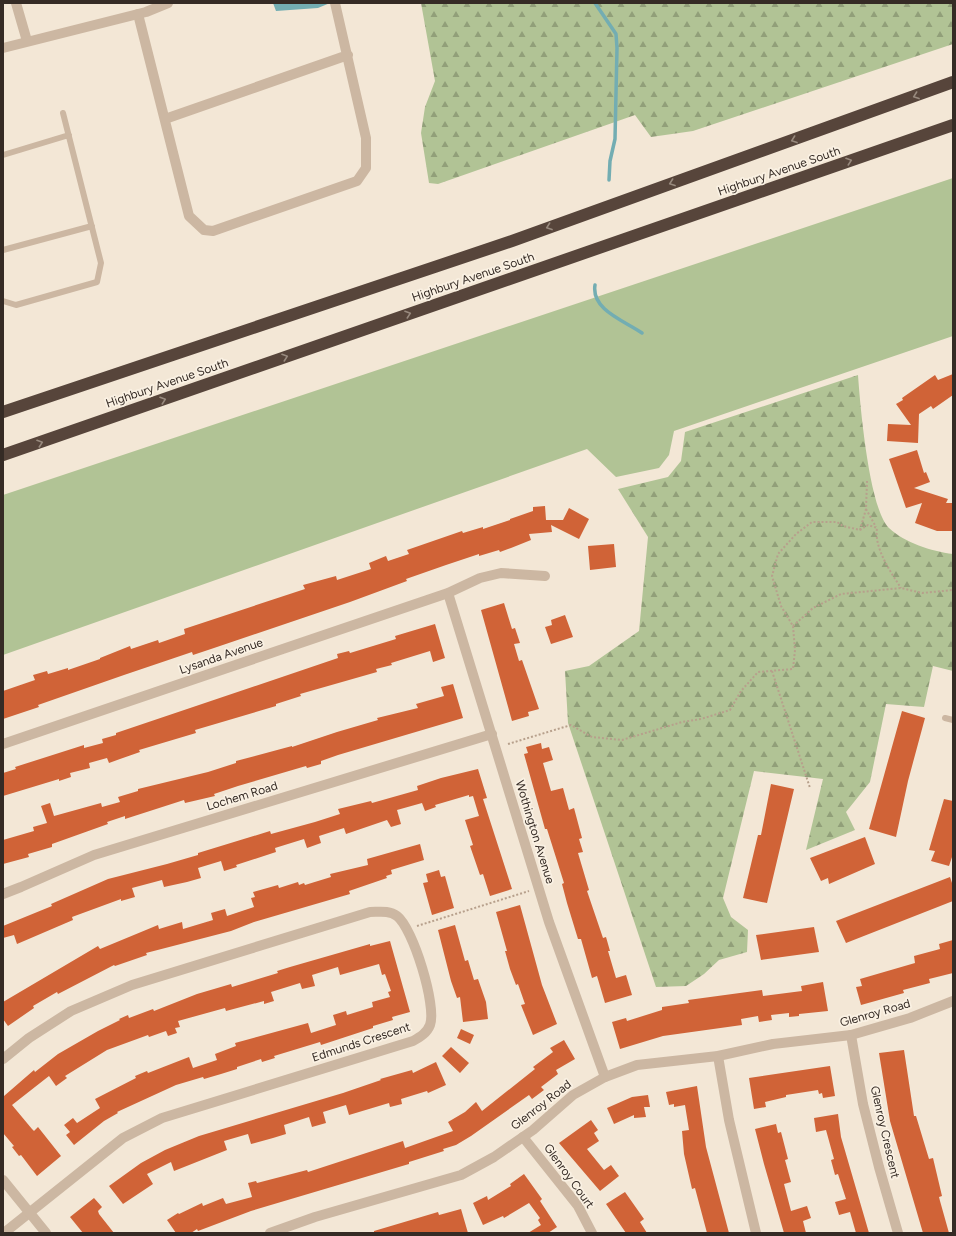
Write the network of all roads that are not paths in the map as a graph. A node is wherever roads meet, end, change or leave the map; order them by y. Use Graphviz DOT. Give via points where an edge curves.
graph roads {
  1 [pos="16,3"];
  2 [pos="168,3"];
  3 [pos="335,3"];
  4 [pos="138,14"];
  5 [pos="26,41"];
  6 [pos="3,48"];
  7 [pos="348,55"];
  8 [pos="953,82"];
  9 [pos="63,113"];
  10 [pos="165,119"];
  11 [pos="953,125"];
  12 [pos="69,135"];
  13 [pos="3,155"];
  14 [pos="92,226"];
  15 [pos="3,250"];
  16 [pos="3,301"];
  17 [pos="3,412"];
  18 [pos="3,455"];
  19 [pos="545,576"];
  20 [pos="448,593"];
  21 [pos="945,718"];
  22 [pos="953,720"];
  23 [pos="492,734"];
  24 [pos="3,744"];
  25 [pos="3,894"];
  26 [pos="953,1001"];
  27 [pos="851,1035"];
  28 [pos="718,1056"];
  29 [pos="3,1059"];
  30 [pos="605,1077"];
  31 [pos="523,1137"];
  32 [pos="3,1180"];
  33 [pos="28,1212"];
  34 [pos="4,1233"];
  35 [pos="46,1233"];
  36 [pos="270,1233"];
  37 [pos="592,1233"];
  38 [pos="756,1233"];
  39 [pos="898,1233"];
  1 -- 5 [label="street"];
  2 -- 4 [label="street"];
  3 -- 7 [label="street"];
  4 -- 5 [label="street"];
  4 -- 10 [label="street"];
  5 -- 6 [label="street"];
  7 -- 10 [label="street"];
  7 -- 10 [label="street" via="366,138 366,168 357,181 213,231 204,230 189,216"];
  8 -- 17 [label="highway, Highbury Avenue South, one-way" via="512,241"];
  9 -- 12 [label="lane"];
  18 -- 11 [label="highway, Highbury Avenue South, one-way"];
  12 -- 13 [label="lane"];
  12 -- 14 [label="lane"];
  14 -- 15 [label="lane"];
  14 -- 16 [label="lane" via="101,263 97,282 16,305"];
  19 -- 20 [label="street, Lysanda Avenue" via="501,574 480,578"];
  20 -- 23 [label="street, Wothington Avenue"];
  20 -- 24 [label="street, Lysanda Avenue"];
  21 -- 22 [label="lane"];
  23 -- 25 [label="street, Lochem Road" via="94,854"];
  23 -- 30 [label="street, Wothington Avenue" via="549,922"];
  26 -- 27 [label="street, Glenroy Road" via="910,1018"];
  27 -- 28 [label="street, Glenroy Road" via="773,1044"];
  27 -- 39 [label="street, Glenroy Crescent" via="863,1104"];
  28 -- 30 [label="street, Glenroy Road" via="637,1065"];
  28 -- 38 [label="street" via="729,1120"];
  29 -- 33 [label="street, Edmunds Crescent" via="29,1038 71,1011 132,984 370,912 384,911 396,915 408,930 431,1000 430,1024 426,1033 413,1041 162,1118 123,1138"];
  30 -- 31 [label="street, Glenroy Road" via="573,1095"];
  31 -- 36 [label="street, Glenroy Road" via="461,1175 315,1217"];
  31 -- 37 [label="street, Glenroy Court" via="578,1206"];
  32 -- 33 [label="street"];
  33 -- 34 [label="street, Edmunds Crescent"];
  33 -- 35 [label="street"];
}
